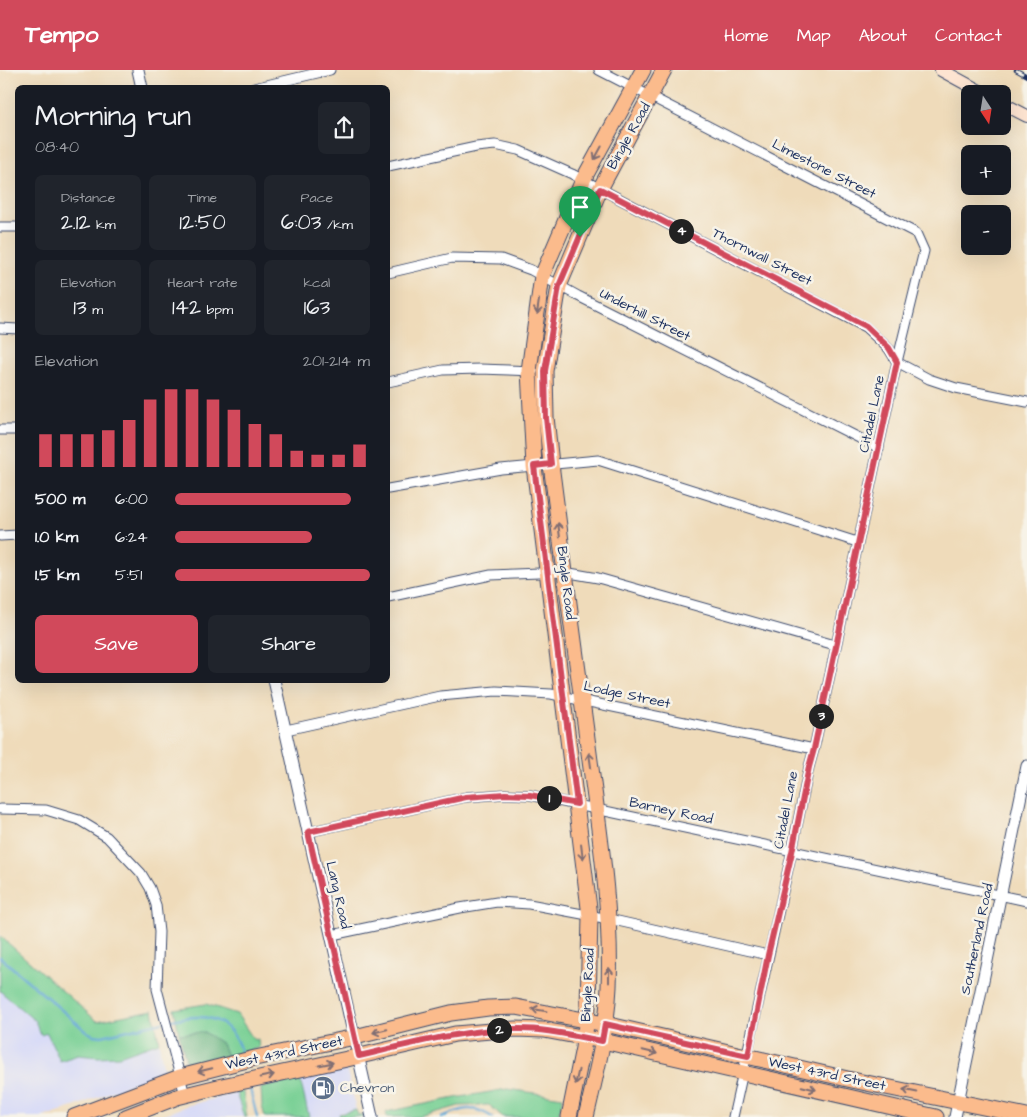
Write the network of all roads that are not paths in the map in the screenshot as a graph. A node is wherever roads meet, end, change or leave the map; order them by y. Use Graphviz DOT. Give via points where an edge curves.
graph roads {
  1 [pos="138,70"];
  2 [pos="330,70"];
  3 [pos="600,70"];
  4 [pos="643,70"];
  5 [pos="664,70"];
  6 [pos="940,70"];
  7 [pos="141,85"];
  8 [pos="267,85"];
  9 [pos="969,85"];
  10 [pos="634,87"];
  11 [pos="651,96"];
  12 [pos="1011,108"];
  13 [pos="1027,116"];
  14 [pos="390,166"];
  15 [pos="583,180"];
  16 [pos="600,189"];
  17 [pos="0,226"];
  18 [pos="15,227"];
  19 [pos="390,274"];
  20 [pos="542,276"];
  21 [pos="559,286"];
  22 [pos="0,328"];
  23 [pos="15,329"];
  24 [pos="897,362"];
  25 [pos="529,371"];
  26 [pos="545,371"];
  27 [pos="390,382"];
  28 [pos="1027,402"];
  29 [pos="0,430"];
  30 [pos="15,430"];
  31 [pos="879,448"];
  32 [pos="551,464"];
  33 [pos="534,466"];
  34 [pos="390,489"];
  35 [pos="15,535"];
  36 [pos="0,536"];
  37 [pos="857,542"];
  38 [pos="564,572"];
  39 [pos="546,573"];
  40 [pos="390,598"];
  41 [pos="835,645"];
  42 [pos="275,683"];
  43 [pos="562,696"];
  44 [pos="582,700"];
  45 [pos="286,730"];
  46 [pos="814,749"];
  47 [pos="1027,766"];
  48 [pos="577,804"];
  49 [pos="0,809"];
  50 [pos="596,809"];
  51 [pos="308,832"];
  52 [pos="792,852"];
  53 [pos="1001,895"];
  54 [pos="1027,901"];
  55 [pos="590,916"];
  56 [pos="609,919"];
  57 [pos="332,935"];
  58 [pos="768,955"];
  59 [pos="451,1013"];
  60 [pos="586,1020"];
  61 [pos="605,1024"];
  62 [pos="455,1034"];
  63 [pos="355,1037"];
  64 [pos="584,1038"];
  65 [pos="602,1041"];
  66 [pos="359,1056"];
  67 [pos="748,1056"];
  68 [pos="744,1073"];
  69 [pos="180,1077"];
  70 [pos="852,1080"];
  71 [pos="185,1095"];
  72 [pos="848,1097"];
  73 [pos="958,1101"];
  74 [pos="1027,1116"];
  75 [pos="74,1117"];
  76 [pos="126,1117"];
  77 [pos="372,1117"];
  78 [pos="569,1117"];
  79 [pos="586,1117"];
  80 [pos="733,1117"];
  81 [pos="936,1117"];
  82 [pos="955,1117"];
  1 -- 7 [label="street"];
  2 -- 8 [label="street"];
  3 -- 10 [label="street, Limestone Street"];
  4 -- 10 [label="main road, Bingle Road"];
  5 -- 11 [label="main road, Bingle Road"];
  6 -- 9 [label="main road"];
  10 -- 11 [label="street, Limestone Street"];
  10 -- 15 [label="main road, Bingle Road, one-way"];
  11 -- 16 [label="main road, Bingle Road"];
  11 -- 24 [label="street, Limestone Street" via="916,232 924,250"];
  12 -- 13 [label="main road"];
  14 -- 15 [label="street, Thornwall Street" via="495,145 518,150"];
  15 -- 16 [label="street, Thornwall Street"];
  15 -- 20 [label="main road, Bingle Road"];
  16 -- 21 [label="main road, Bingle Road"];
  16 -- 24 [label="street, Thornwall Street" via="866,326 889,348"];
  17 -- 18 [label="street"];
  19 -- 20 [label="street, Underhill Street" via="452,258 467,258 501,259"];
  20 -- 21 [label="street, Underhill Street"];
  20 -- 25 [label="main road, Bingle Road, one-way"];
  21 -- 26 [label="main road, Bingle Road"];
  21 -- 31 [label="street, Underhill Street"];
  22 -- 23 [label="street"];
  24 -- 28 [label="street, Thornwall Street" via="929,379 956,388"];
  24 -- 31 [label="street, Citadel Lane"];
  25 -- 26 [label="street"];
  25 -- 27 [label="street" via="443,370"];
  25 -- 33 [label="main road, Bingle Road"];
  26 -- 32 [label="main road, Bingle Road"];
  29 -- 30 [label="street"];
  31 -- 37 [label="street, Citadel Lane"];
  32 -- 33 [label="street"];
  32 -- 37 [label="street" via="598,460"];
  38 -- 32 [label="main road, Bingle Road, one-way"];
  33 -- 34 [label="street"];
  33 -- 39 [label="main road, Bingle Road"];
  35 -- 36 [label="street"];
  37 -- 41 [label="street, Citadel Lane"];
  38 -- 39 [label="street"];
  38 -- 41 [label="street" via="598,578"];
  38 -- 44 [label="main road, Bingle Road"];
  39 -- 40 [label="street" via="490,576"];
  39 -- 43 [label="main road, Bingle Road"];
  41 -- 46 [label="street, Citadel Lane"];
  42 -- 45 [label="street, Lang Road"];
  43 -- 44 [label="street, Lodge Street"];
  43 -- 45 [label="street, Lodge Street" via="496,691 459,693"];
  43 -- 48 [label="main road, Bingle Road"];
  44 -- 46 [label="street, Lodge Street"];
  50 -- 44 [label="main road, Bingle Road, one-way"];
  45 -- 51 [label="street, Lang Road"];
  46 -- 52 [label="street, Citadel Lane"];
  47 -- 53 [label="street, Southerland Road"];
  48 -- 50 [label="street, Barney Road"];
  48 -- 51 [label="street, Barney Road" via="530,795 483,794"];
  48 -- 55 [label="main road, Bingle Road, one-way"];
  49 -- 69 [label="street" via="46,810 79,820 107,837 136,867 150,888 156,905 159,932 157,988"];
  50 -- 52 [label="street, Barney Road"];
  50 -- 56 [label="main road, Bingle Road"];
  51 -- 57 [label="street, Lang Road"];
  52 -- 53 [label="street, Barney Road"];
  52 -- 58 [label="street, Citadel Lane"];
  53 -- 54 [label="street, Barney Road"];
  53 -- 73 [label="street, Southerland Road"];
  55 -- 56 [label="street"];
  55 -- 57 [label="street" via="529,904 497,902"];
  55 -- 60 [label="main road, Bingle Road" via="590,986"];
  56 -- 58 [label="street"];
  61 -- 56 [label="main road, Bingle Road, one-way" via="609,987"];
  57 -- 63 [label="street, Lang Road"];
  58 -- 67 [label="street, Citadel Lane"];
  60 -- 59 [label="main road, West 43rd Street, one-way" via="516,1007"];
  59 -- 62 [label="main road"];
  59 -- 63 [label="main road, West 43rd Street, one-way"];
  60 -- 61 [label="main road, West 43rd Street"];
  60 -- 64 [label="main road, Bingle Road"];
  61 -- 65 [label="main road, Bingle Road"];
  61 -- 67 [label="main road, West 43rd Street"];
  62 -- 64 [label="main road, West 43rd Street" via="515,1029 544,1030"];
  62 -- 66 [label="main road, West 43rd Street"];
  63 -- 66 [label="street, Lang Road"];
  63 -- 69 [label="main road, West 43rd Street, one-way"];
  64 -- 65 [label="main road, West 43rd Street"];
  64 -- 78 [label="main road, Bingle Road, one-way"];
  65 -- 68 [label="main road, West 43rd Street, one-way"];
  65 -- 79 [label="main road, Bingle Road"];
  71 -- 66 [label="main road, West 43rd Street, one-way"];
  66 -- 77 [label="street, Lang Road"];
  67 -- 68 [label="street, Citadel Lane"];
  67 -- 70 [label="main road, West 43rd Street"];
  68 -- 72 [label="main road, West 43rd Street, one-way"];
  68 -- 80 [label="street, Citadel Lane"];
  69 -- 71 [label="street"];
  69 -- 75 [label="main road, West 43rd Street"];
  70 -- 72 [label="main road"];
  73 -- 70 [label="main road, West 43rd Street, one-way"];
  71 -- 76 [label="main road, West 43rd Street"];
  72 -- 81 [label="main road, West 43rd Street"];
  73 -- 74 [label="main road, West 43rd Street"];
  73 -- 82 [label="street, Southerland Road"];
}
